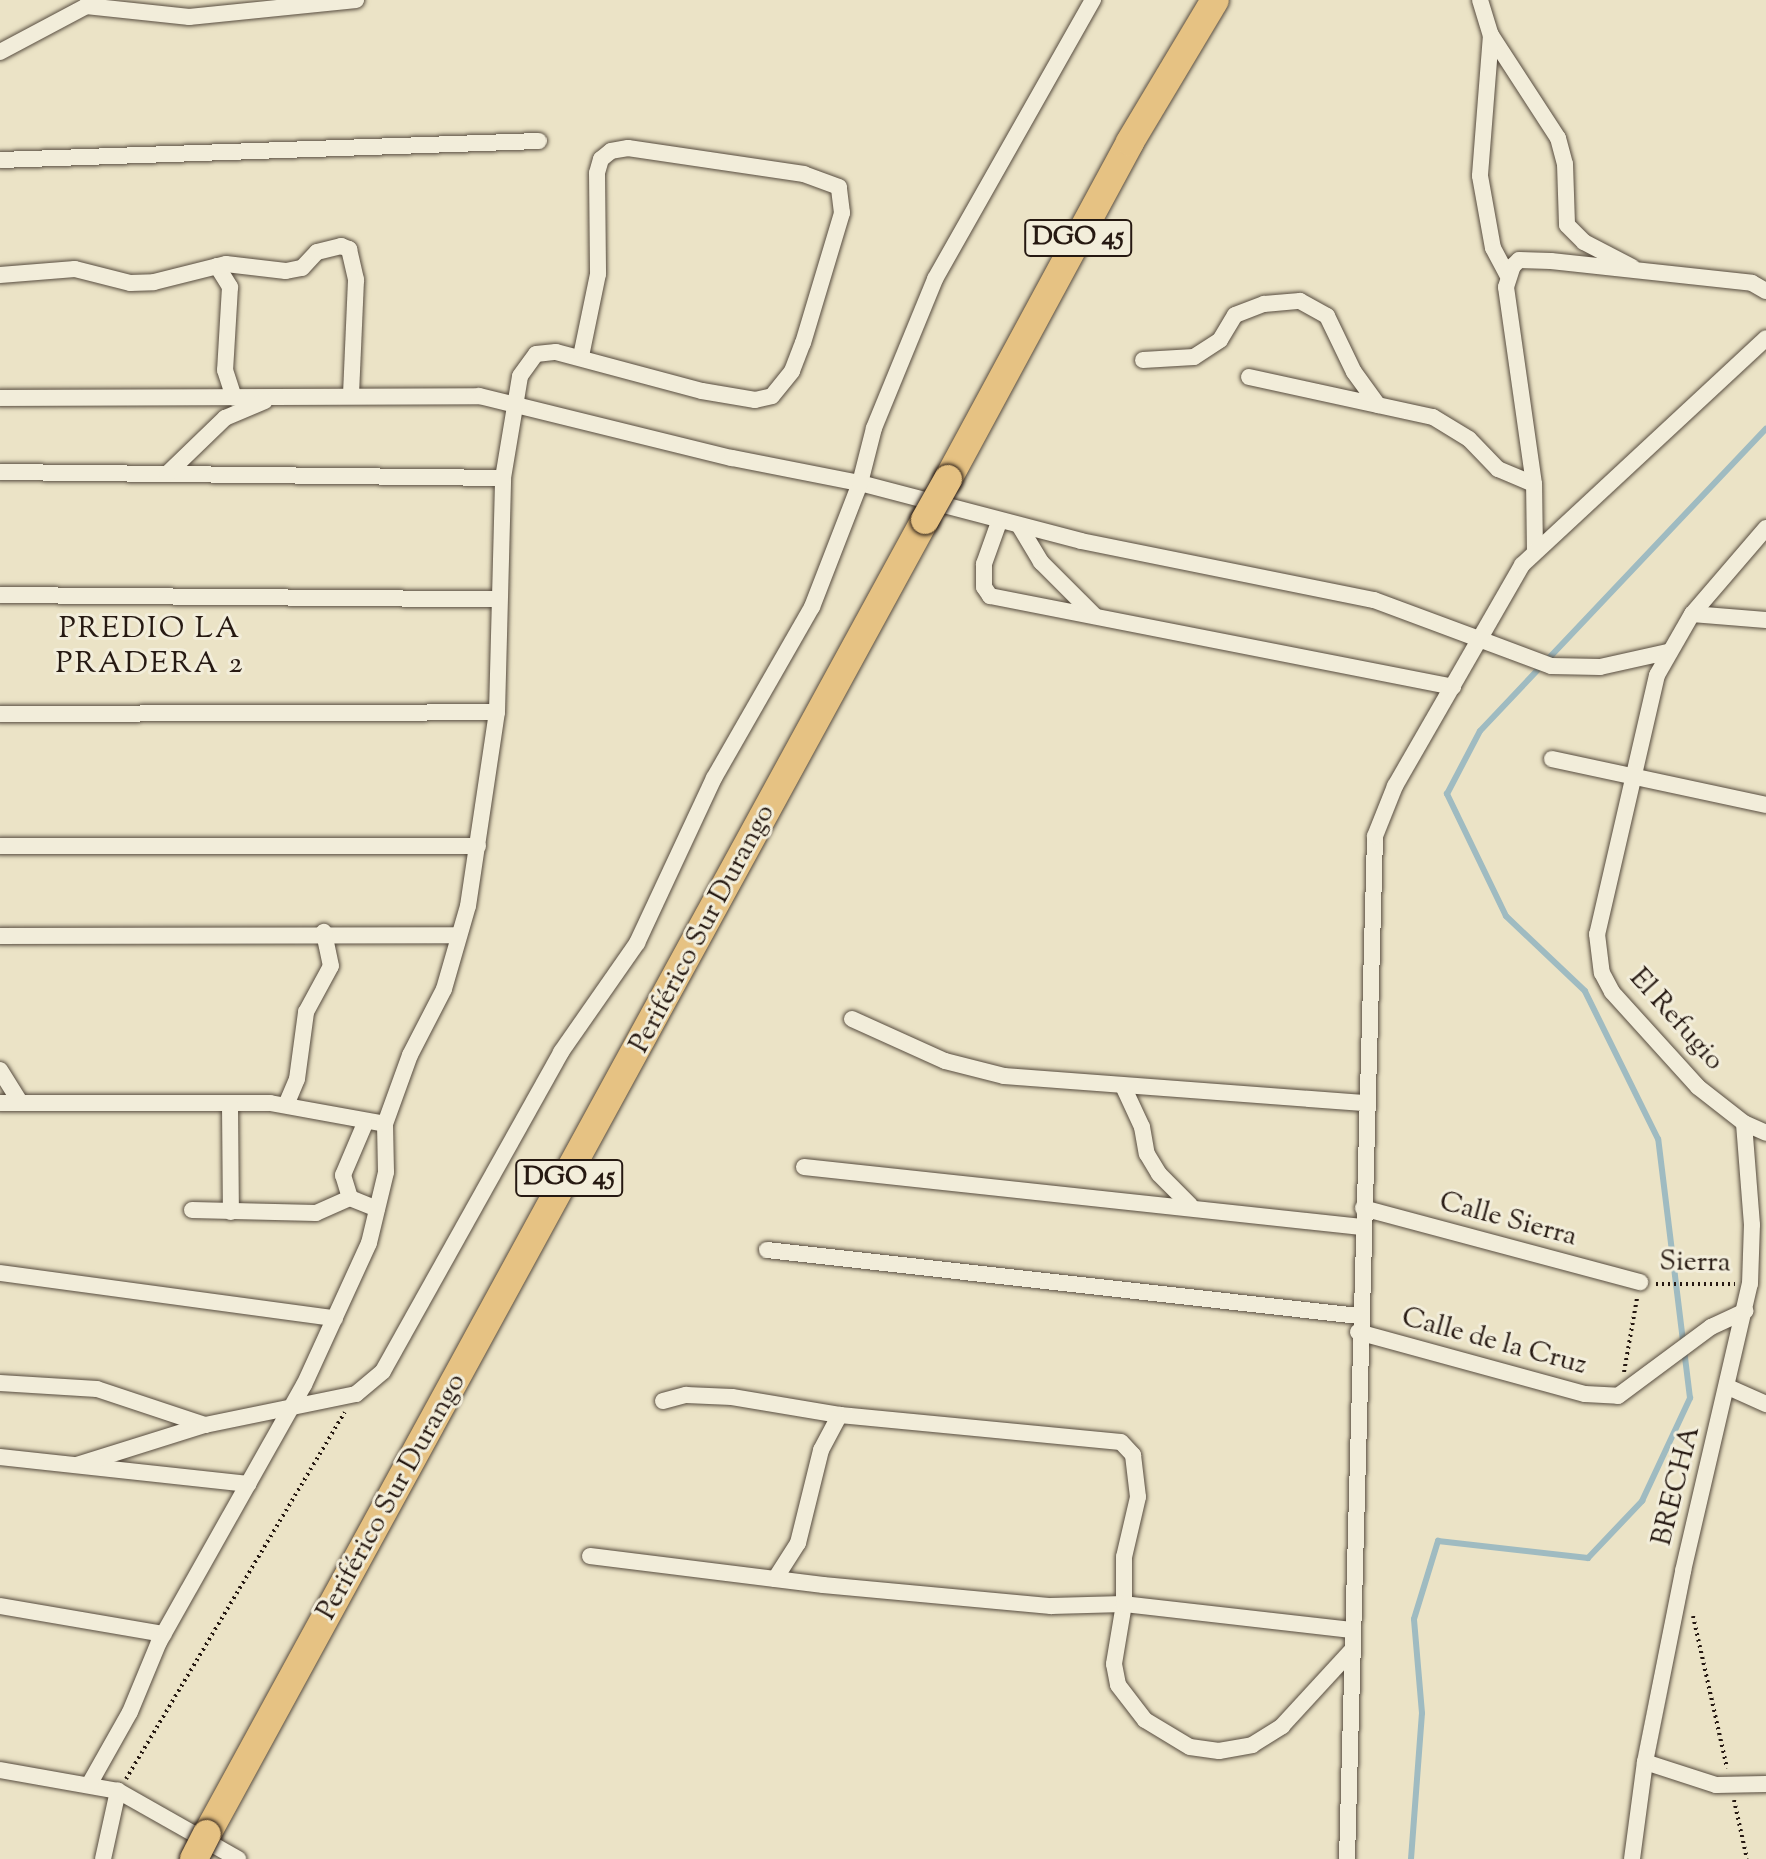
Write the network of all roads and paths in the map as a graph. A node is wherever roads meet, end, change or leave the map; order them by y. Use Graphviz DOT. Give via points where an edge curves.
graph roads {
  1 [pos="356,0"];
  2 [pos="1093,0"];
  3 [pos="1215,0"];
  4 [pos="1480,0"];
  5 [pos="92,3"];
  6 [pos="1491,35"];
  7 [pos="0,52"];
  8 [pos="539,141"];
  9 [pos="0,160"];
  10 [pos="217,266"];
  11 [pos="0,275"];
  12 [pos="1648,275"];
  13 [pos="1508,276"];
  14 [pos="1766,291"];
  15 [pos="1766,338"];
  16 [pos="581,356"];
  17 [pos="1143,360"];
  18 [pos="1249,377"];
  19 [pos="351,393"];
  20 [pos="274,397"];
  21 [pos="0,398"];
  22 [pos="234,398"];
  23 [pos="513,405"];
  24 [pos="1378,405"];
  25 [pos="0,472"];
  26 [pos="167,474"];
  27 [pos="503,478"];
  28 [pos="860,483"];
  29 [pos="1534,484"];
  30 [pos="999,522"];
  31 [pos="1020,527"];
  32 [pos="1766,528"];
  33 [pos="1535,552"];
  34 [pos="0,595"];
  35 [pos="498,599"];
  36 [pos="1692,614"];
  37 [pos="1097,617"];
  38 [pos="1766,620"];
  39 [pos="1481,636"];
  40 [pos="1667,652"];
  41 [pos="1453,687"];
  42 [pos="497,712"];
  43 [pos="0,714"];
  44 [pos="1552,759"];
  45 [pos="1632,777"];
  46 [pos="1766,805"];
  47 [pos="0,846"];
  48 [pos="478,846"];
  49 [pos="324,932"];
  50 [pos="458,935"];
  51 [pos="0,936"];
  52 [pos="852,1019"];
  53 [pos="0,1070"];
  54 [pos="1123,1086"];
  55 [pos="20,1102"];
  56 [pos="0,1103"];
  57 [pos="1367,1103"];
  58 [pos="230,1105"];
  59 [pos="286,1105"];
  60 [pos="366,1121"];
  61 [pos="1744,1123"];
  62 [pos="385,1124"];
  63 [pos="1766,1133"];
  64 [pos="804,1167"];
  65 [pos="350,1198"];
  66 [pos="1190,1205"];
  67 [pos="1363,1208"];
  68 [pos="377,1209"];
  69 [pos="192,1210"];
  70 [pos="231,1212"];
  71 [pos="1362,1227"];
  72 [pos="767,1250"];
  73 [pos="1759,1252"];
  74 [pos="0,1273"];
  75 [pos="1640,1282"];
  76 [pos="1750,1284"];
  77 [pos="1745,1311"];
  78 [pos="335,1318"];
  79 [pos="1358,1324"];
  80 [pos="0,1383"];
  81 [pos="1728,1387"];
  82 [pos="356,1394"];
  83 [pos="1618,1396"];
  84 [pos="663,1401"];
  85 [pos="294,1404"];
  86 [pos="1766,1404"];
  87 [pos="840,1415"];
  88 [pos="205,1425"];
  89 [pos="0,1457"];
  90 [pos="77,1465"];
  91 [pos="249,1484"];
  92 [pos="590,1556"];
  93 [pos="1683,1571"];
  94 [pos="775,1579"];
  95 [pos="1124,1604"];
  96 [pos="0,1606"];
  97 [pos="1353,1630"];
  98 [pos="164,1634"];
  99 [pos="1352,1650"];
  100 [pos="1645,1762"];
  101 [pos="0,1770"];
  102 [pos="90,1783"];
  103 [pos="1766,1784"];
  104 [pos="1731,1785"];
  105 [pos="118,1791"];
  106 [pos="103,1859"];
  107 [pos="194,1859"];
  108 [pos="238,1859"];
  109 [pos="1347,1859"];
  110 [pos="1632,1859"];
  111 [pos="1747,1859"];
  1 -- 5 [label="street" via="189,17"];
  2 -- 28 [label="street" via="935,279 874,428"];
  3 -- 107 [label="highway, Periférico Sur Durango / DGO 45, bridge" via="1130,142"];
  4 -- 6 [label="street"];
  5 -- 7 [label="street"];
  6 -- 12 [label="street" via="1558,138 1565,164 1567,225 1584,242"];
  6 -- 13 [label="street" via="1480,176 1493,248"];
  8 -- 9 [label="street"];
  10 -- 11 [label="street" via="130,283 75,269"];
  10 -- 19 [label="street" via="286,271 302,268 331,246 349,249 356,280"];
  10 -- 22 [label="street" via="230,287 225,370"];
  12 -- 13 [label="street" via="1519,260"];
  12 -- 14 [label="street" via="1752,283"];
  13 -- 29 [label="street" via="1510,331"];
  15 -- 33 [label="street"];
  16 -- 16 [label="street" via="598,274 597,173 601,159 611,151 628,148 804,174 839,187 842,213 803,343 792,371 772,396 755,400 702,391"];
  16 -- 23 [label="street" via="536,354 520,376"];
  17 -- 24 [label="street" via="1194,357 1209,351 1235,315 1264,304 1300,301 1327,316 1354,372"];
  18 -- 24 [label="street"];
  19 -- 20 [label="street"];
  19 -- 23 [label="street" via="479,396"];
  20 -- 22 [label="street"];
  20 -- 26 [label="street" via="225,418"];
  21 -- 22 [label="street"];
  23 -- 27 [label="street"];
  23 -- 28 [label="street"];
  24 -- 29 [label="street" via="1453,427 1498,469"];
  25 -- 26 [label="street"];
  26 -- 27 [label="street"];
  27 -- 35 [label="street"];
  28 -- 30 [label="street"];
  28 -- 82 [label="street" via="830,571 714,778 637,943 561,1052 389,1361"];
  29 -- 33 [label="street"];
  30 -- 31 [label="street"];
  30 -- 37 [label="street" via="984,564 984,587 990,596"];
  31 -- 37 [label="street" via="1041,562"];
  31 -- 39 [label="street" via="1374,600"];
  32 -- 36 [label="street"];
  33 -- 39 [label="street"];
  34 -- 35 [label="street"];
  35 -- 42 [label="street"];
  36 -- 38 [label="street"];
  36 -- 40 [label="street"];
  37 -- 41 [label="street"];
  39 -- 40 [label="street" via="1524,657 1573,669"];
  39 -- 41 [label="street"];
  40 -- 45 [label="street"];
  41 -- 57 [label="street" via="1382,811 1375,836"];
  42 -- 43 [label="street"];
  42 -- 48 [label="street"];
  44 -- 45 [label="street"];
  45 -- 46 [label="street"];
  45 -- 61 [label="street, El Refugio" via="1597,934 1602,973 1612,992 1698,1087"];
  47 -- 48 [label="street"];
  48 -- 50 [label="street"];
  49 -- 50 [label="street"];
  49 -- 51 [label="street"];
  49 -- 59 [label="street" via="331,966 306,1012 297,1079"];
  50 -- 62 [label="street" via="444,989 410,1055"];
  52 -- 54 [label="street" via="967,1068 1066,1084"];
  53 -- 55 [label="street"];
  54 -- 57 [label="street"];
  54 -- 66 [label="street" via="1142,1127 1147,1154"];
  55 -- 56 [label="street"];
  55 -- 58 [label="street"];
  57 -- 67 [label="street"];
  58 -- 59 [label="street"];
  58 -- 70 [label="street"];
  59 -- 60 [label="street"];
  60 -- 62 [label="street"];
  60 -- 65 [label="street" via="343,1175"];
  61 -- 63 [label="street, El Refugio"];
  61 -- 73 [label="street, BRECHA"];
  62 -- 68 [label="street" via="386,1172"];
  64 -- 66 [label="street"];
  65 -- 68 [label="street"];
  65 -- 70 [label="street" via="316,1213"];
  66 -- 71 [label="street"];
  67 -- 71 [label="street"];
  67 -- 75 [label="street, Calle Sierra"];
  68 -- 78 [label="street" via="369,1243"];
  69 -- 70 [label="street"];
  71 -- 79 [label="street"];
  72 -- 79 [label="street, Calle de la Cruz"];
  73 -- 76 [label="street, BRECHA"];
  74 -- 78 [label="street"];
  75 -- 76 [label="path, Sierra"];
  75 -- 83 [label="path"];
  76 -- 77 [label="street, BRECHA"];
  77 -- 81 [label="street, BRECHA"];
  77 -- 83 [label="street" via="1711,1327"];
  78 -- 85 [label="street"];
  79 -- 83 [label="street, Calle de la Cruz" via="1585,1394"];
  79 -- 97 [label="street"];
  80 -- 88 [label="street" via="97,1389"];
  81 -- 86 [label="street"];
  81 -- 93 [label="street, BRECHA"];
  82 -- 85 [label="street"];
  82 -- 105 [label="path"];
  84 -- 87 [label="street" via="686,1395 732,1397"];
  85 -- 88 [label="street" via="256,1419"];
  85 -- 91 [label="street"];
  87 -- 94 [label="street" via="821,1450 798,1543"];
  87 -- 95 [label="street" via="1121,1442 1138,1472 1124,1557"];
  88 -- 90 [label="street"];
  89 -- 90 [label="street"];
  90 -- 91 [label="street"];
  91 -- 98 [label="street"];
  92 -- 94 [label="street"];
  93 -- 100 [label="street, BRECHA"];
  93 -- 104 [label="path"];
  94 -- 95 [label="street" via="1051,1606"];
  95 -- 97 [label="street"];
  95 -- 99 [label="street" via="1114,1664 1118,1685 1145,1720 1190,1747 1219,1751 1252,1745 1282,1726"];
  96 -- 98 [label="street"];
  97 -- 99 [label="street"];
  98 -- 102 [label="street" via="130,1712"];
  99 -- 109 [label="street"];
  100 -- 104 [label="street" via="1676,1776"];
  100 -- 110 [label="street, BRECHA"];
  101 -- 102 [label="street"];
  102 -- 105 [label="street"];
  103 -- 104 [label="street"];
  104 -- 111 [label="path"];
  105 -- 106 [label="street"];
  105 -- 108 [label="street"];
}
